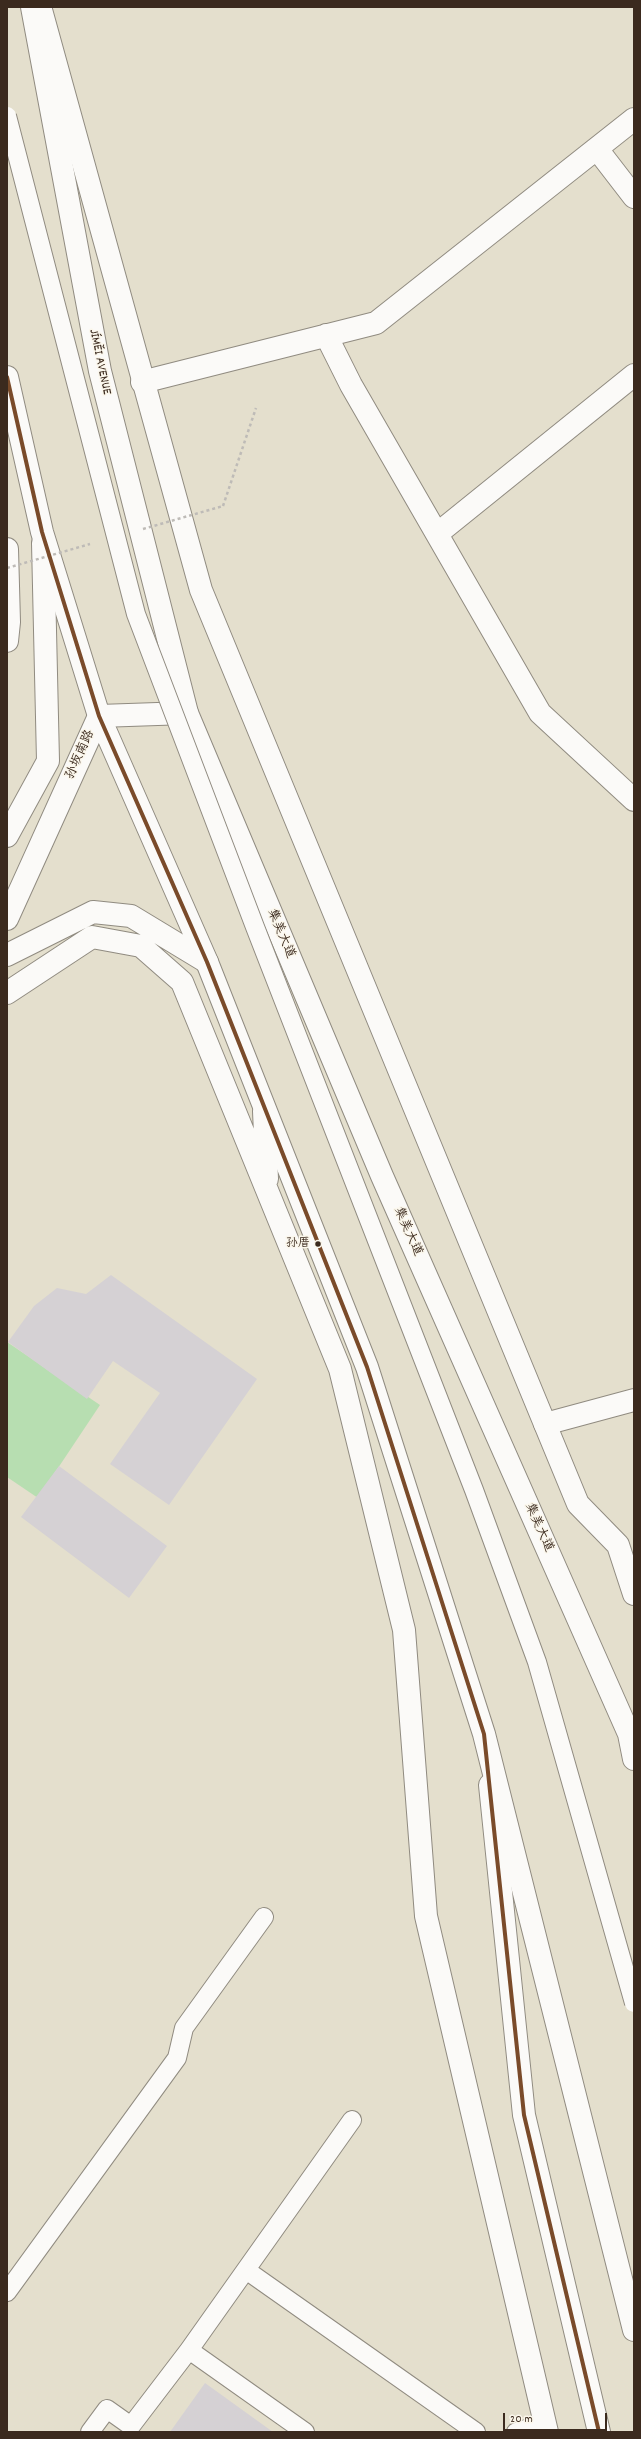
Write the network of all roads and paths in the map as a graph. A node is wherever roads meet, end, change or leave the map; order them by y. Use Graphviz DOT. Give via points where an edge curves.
graph roads {
  1 [pos="32,7"];
  2 [pos="41,7"];
  3 [pos="7,116"];
  4 [pos="634,119"];
  5 [pos="597,149"];
  6 [pos="634,197"];
  7 [pos="326,335"];
  8 [pos="634,375"];
  9 [pos="7,377"];
  10 [pos="142,382"];
  11 [pos="256,408"];
  12 [pos="223,506"];
  13 [pos="42,532"];
  14 [pos="436,534"];
  15 [pos="7,550"];
  16 [pos="7,641"];
  17 [pos="187,713"];
  18 [pos="99,716"];
  19 [pos="634,800"];
  20 [pos="7,836"];
  21 [pos="7,848"];
  22 [pos="7,919"];
  23 [pos="7,955"];
  24 [pos="207,962"];
  25 [pos="7,993"];
  26 [pos="264,1106"];
  27 [pos="268,1194"];
  28 [pos="634,1400"];
  29 [pos="545,1424"];
  30 [pos="634,1594"];
  31 [pos="484,1734"];
  32 [pos="632,1741"];
  33 [pos="634,1759"];
  34 [pos="264,1917"];
  35 [pos="634,2003"];
  36 [pos="352,2120"];
  37 [pos="246,2270"];
  38 [pos="7,2292"];
  39 [pos="634,2330"];
  40 [pos="189,2350"];
  41 [pos="546,2428"];
  42 [pos="90,2432"];
  43 [pos="305,2432"];
  44 [pos="476,2432"];
  45 [pos="516,2432"];
  46 [pos="599,2432"];
  1 -- 17 [label="main road, JÍMĚI AVENUE" via="100,371"];
  2 -- 10 [label="main road"];
  3 -- 35 [label="lane, bridge" via="136,614 471,1483 537,1662"];
  4 -- 5 [label="main road"];
  5 -- 6 [label="main road"];
  5 -- 7 [label="main road" via="376,323"];
  7 -- 10 [label="main road"];
  7 -- 14 [label="main road"];
  8 -- 14 [label="main road"];
  9 -- 13 [label="main road"];
  10 -- 29 [label="main road" via="201,590"];
  11 -- 12 [label="path"];
  13 -- 18 [label="main road"];
  13 -- 20 [label="main road" via="48,761"];
  14 -- 19 [label="main road" via="540,713"];
  15 -- 16 [label="main road"];
  17 -- 18 [label="main road"];
  17 -- 32 [label="main road, 集美大道" via="382,1176"];
  18 -- 21 [label="main road, 孙坂南路"];
  18 -- 22 [label="main road, 孙坂南路"];
  18 -- 24 [label="main road"];
  23 -- 24 [label="main road" via="93,912 131,916"];
  24 -- 26 [label="main road"];
  25 -- 27 [label="main road" via="92,937 141,946 182,982"];
  26 -- 27 [label="main road"];
  26 -- 31 [label="main road" via="367,1367"];
  27 -- 41 [label="main road" via="340,1369 404,1630 426,1916"];
  28 -- 29 [label="main road"];
  29 -- 30 [label="main road" via="578,1504 618,1545"];
  31 -- 39 [label="main road"];
  31 -- 46 [label="main road" via="524,2115"];
  32 -- 33 [label="main road, 集美大道"];
  34 -- 38 [label="lane" via="184,2028 177,2058"];
  36 -- 37 [label="lane"];
  37 -- 40 [label="lane"];
  37 -- 44 [label="lane"];
  40 -- 42 [label="lane" via="131,2426 107,2409"];
  40 -- 43 [label="lane"];
  41 -- 45 [label="lane"];
}
